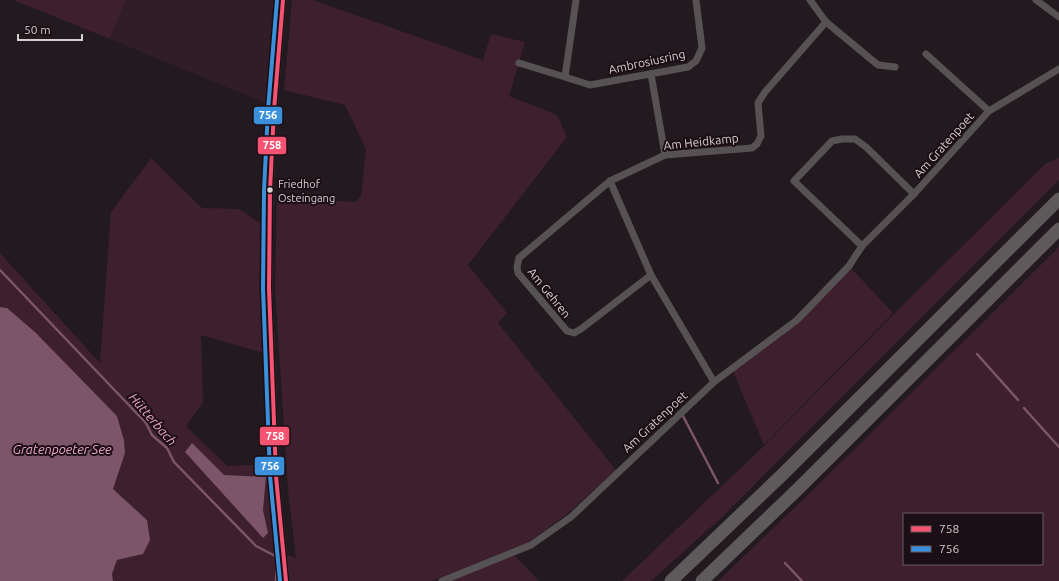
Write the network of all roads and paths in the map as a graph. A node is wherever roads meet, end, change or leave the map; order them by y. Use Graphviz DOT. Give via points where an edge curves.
graph roads {
  1 [pos="283,0"];
  2 [pos="576,0"];
  3 [pos="696,0"];
  4 [pos="810,0"];
  5 [pos="1036,0"];
  6 [pos="1059,17"];
  7 [pos="826,22"];
  8 [pos="926,54"];
  9 [pos="519,63"];
  10 [pos="895,67"];
  11 [pos="1059,69"];
  12 [pos="651,74"];
  13 [pos="565,77"];
  14 [pos="989,111"];
  15 [pos="665,155"];
  16 [pos="610,181"];
  17 [pos="914,194"];
  18 [pos="1059,199"];
  19 [pos="1059,229"];
  20 [pos="862,246"];
  21 [pos="651,275"];
  22 [pos="714,382"];
  23 [pos="286,581"];
  24 [pos="442,581"];
  25 [pos="671,581"];
  26 [pos="702,581"];
  1 -- 23 [label="street" via="270,190 269,288 276,476"];
  2 -- 13 [label="street"];
  3 -- 12 [label="street, Ambrosiusring" via="702,48 696,61 688,67"];
  4 -- 7 [label="street"];
  5 -- 6 [label="street"];
  7 -- 10 [label="street" via="878,65"];
  7 -- 15 [label="street, Am Heidkamp" via="758,103 761,136 757,144 752,148"];
  8 -- 14 [label="street, Am Gratenpoet"];
  9 -- 13 [label="street, Ambrosiusring"];
  11 -- 14 [label="street, Am Gratenpoet"];
  12 -- 13 [label="street, Ambrosiusring" via="590,85"];
  12 -- 15 [label="street"];
  14 -- 17 [label="street, Am Gratenpoet"];
  15 -- 16 [label="street, Am Heidkamp"];
  16 -- 21 [label="street"];
  16 -- 21 [label="street, Am Gehren" via="519,258 518,273 567,331 574,333"];
  17 -- 20 [label="street, Am Gratenpoet"];
  17 -- 20 [label="street, Am Gratenpoet" via="855,139 832,141 794,181"];
  18 -- 25 [label="highway" via="789,469"];
  19 -- 26 [label="highway"];
  20 -- 22 [label="street, Am Gratenpoet" via="849,266 797,320"];
  21 -- 22 [label="street"];
  22 -- 24 [label="street, Am Gratenpoet" via="570,517 531,545"];
}
